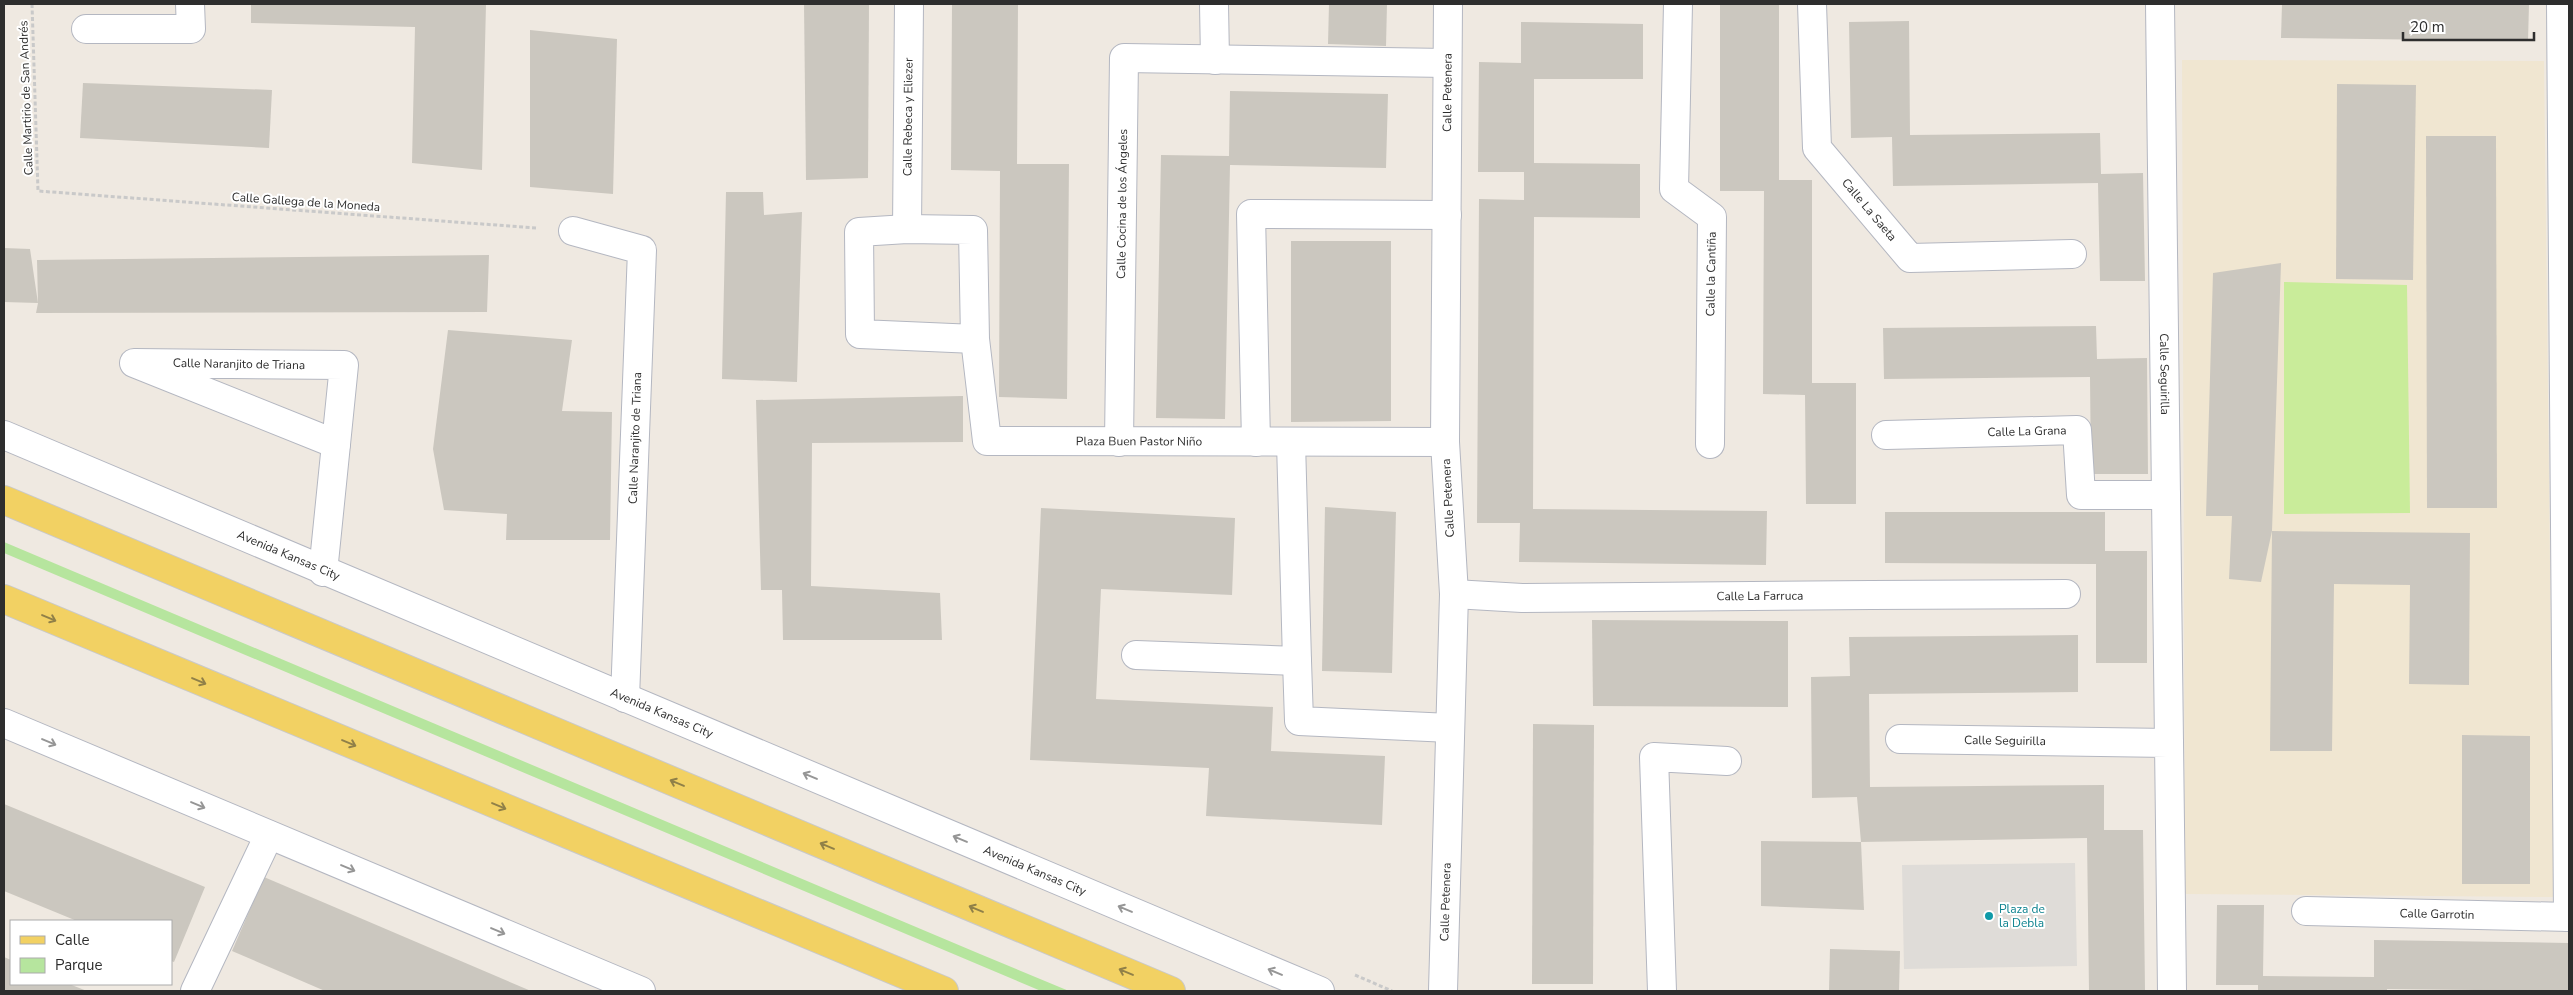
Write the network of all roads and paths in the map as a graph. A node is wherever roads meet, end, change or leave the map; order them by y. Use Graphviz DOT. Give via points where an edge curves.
graph roads {
  1 [pos="32,4"];
  2 [pos="190,4"];
  3 [pos="909,4"];
  4 [pos="1214,4"];
  5 [pos="1448,4"];
  6 [pos="1678,4"];
  7 [pos="1812,4"];
  8 [pos="2160,4"];
  9 [pos="2561,4"];
  10 [pos="86,29"];
  11 [pos="1215,60"];
  12 [pos="1447,63"];
  13 [pos="38,191"];
  14 [pos="1447,215"];
  15 [pos="907,228"];
  16 [pos="573,231"];
  17 [pos="2072,254"];
  18 [pos="975,340"];
  19 [pos="4,435"];
  20 [pos="1886,435"];
  21 [pos="1119,442"];
  22 [pos="1256,442"];
  23 [pos="1291,442"];
  24 [pos="1445,442"];
  25 [pos="336,444"];
  26 [pos="1710,444"];
  27 [pos="2166,495"];
  28 [pos="4,500"];
  29 [pos="323,572"];
  30 [pos="1454,594"];
  31 [pos="2066,594"];
  32 [pos="4,599"];
  33 [pos="1136,655"];
  34 [pos="1297,661"];
  35 [pos="625,698"];
  36 [pos="4,723"];
  37 [pos="1450,728"];
  38 [pos="1900,739"];
  39 [pos="2169,743"];
  40 [pos="1727,760"];
  41 [pos="268,835"];
  42 [pos="2306,911"];
  43 [pos="2569,917"];
  44 [pos="195,991"];
  45 [pos="640,991"];
  46 [pos="944,991"];
  47 [pos="1171,991"];
  48 [pos="1320,991"];
  49 [pos="1443,991"];
  50 [pos="1662,991"];
  51 [pos="2172,991"];
  1 -- 13 [label="path, Calle Martirio de San Andrés"];
  2 -- 10 [label="street" via="191,29"];
  3 -- 15 [label="street, Calle Rebeca y Eliezer"];
  4 -- 11 [label="street"];
  5 -- 12 [label="street, Calle Petenera"];
  6 -- 26 [label="street, Calle la Cantiña" via="1674,189 1712,217"];
  7 -- 17 [label="street, Calle La Saeta" via="1817,148 1910,258"];
  8 -- 27 [label="street, Calle Seguirilla"];
  9 -- 43 [label="street"];
  11 -- 12 [label="street, Calle Cocina de los Ángeles"];
  11 -- 21 [label="street, Calle Cocina de los Ángeles" via="1124,58"];
  12 -- 14 [label="street, Calle Petenera"];
  13 -- 16 [label="path, Calle Gallega de la Moneda"];
  14 -- 22 [label="street" via="1251,214"];
  14 -- 24 [label="street, Calle Petenera"];
  15 -- 18 [label="street" via="973,230"];
  15 -- 18 [label="street" via="859,232 860,334"];
  16 -- 35 [label="street, Calle Naranjito de Triana" via="642,250"];
  18 -- 21 [label="street, Plaza Buen Pastor Niño" via="987,442"];
  19 -- 29 [label="street, Avenida Kansas City"];
  20 -- 27 [label="street, Calle La Grana" via="2077,430 2081,495"];
  21 -- 22 [label="street, Plaza Buen Pastor Niño"];
  22 -- 23 [label="street, Plaza Buen Pastor Niño"];
  23 -- 24 [label="street, Plaza Buen Pastor Niño"];
  23 -- 34 [label="street"];
  24 -- 30 [label="street, Calle Petenera"];
  25 -- 25 [label="street, Calle Naranjito de Triana" via="344,365 134,363"];
  25 -- 29 [label="street"];
  27 -- 39 [label="street, Calle Seguirilla"];
  47 -- 28 [label="main road, one-way"];
  29 -- 35 [label="street, Avenida Kansas City"];
  30 -- 31 [label="street, Calle La Farruca" via="1522,598"];
  30 -- 37 [label="street, Calle Petenera"];
  32 -- 46 [label="main road, one-way"];
  33 -- 34 [label="street"];
  34 -- 37 [label="street" via="1299,721"];
  48 -- 35 [label="street, Avenida Kansas City, one-way"];
  36 -- 41 [label="street, one-way"];
  37 -- 49 [label="street, Calle Petenera"];
  38 -- 39 [label="street, Calle Seguirilla"];
  39 -- 51 [label="street, Calle Seguirilla"];
  40 -- 50 [label="street" via="1654,757"];
  41 -- 44 [label="street"];
  41 -- 45 [label="street, one-way"];
  42 -- 43 [label="street, Calle Garrotin"];
}
